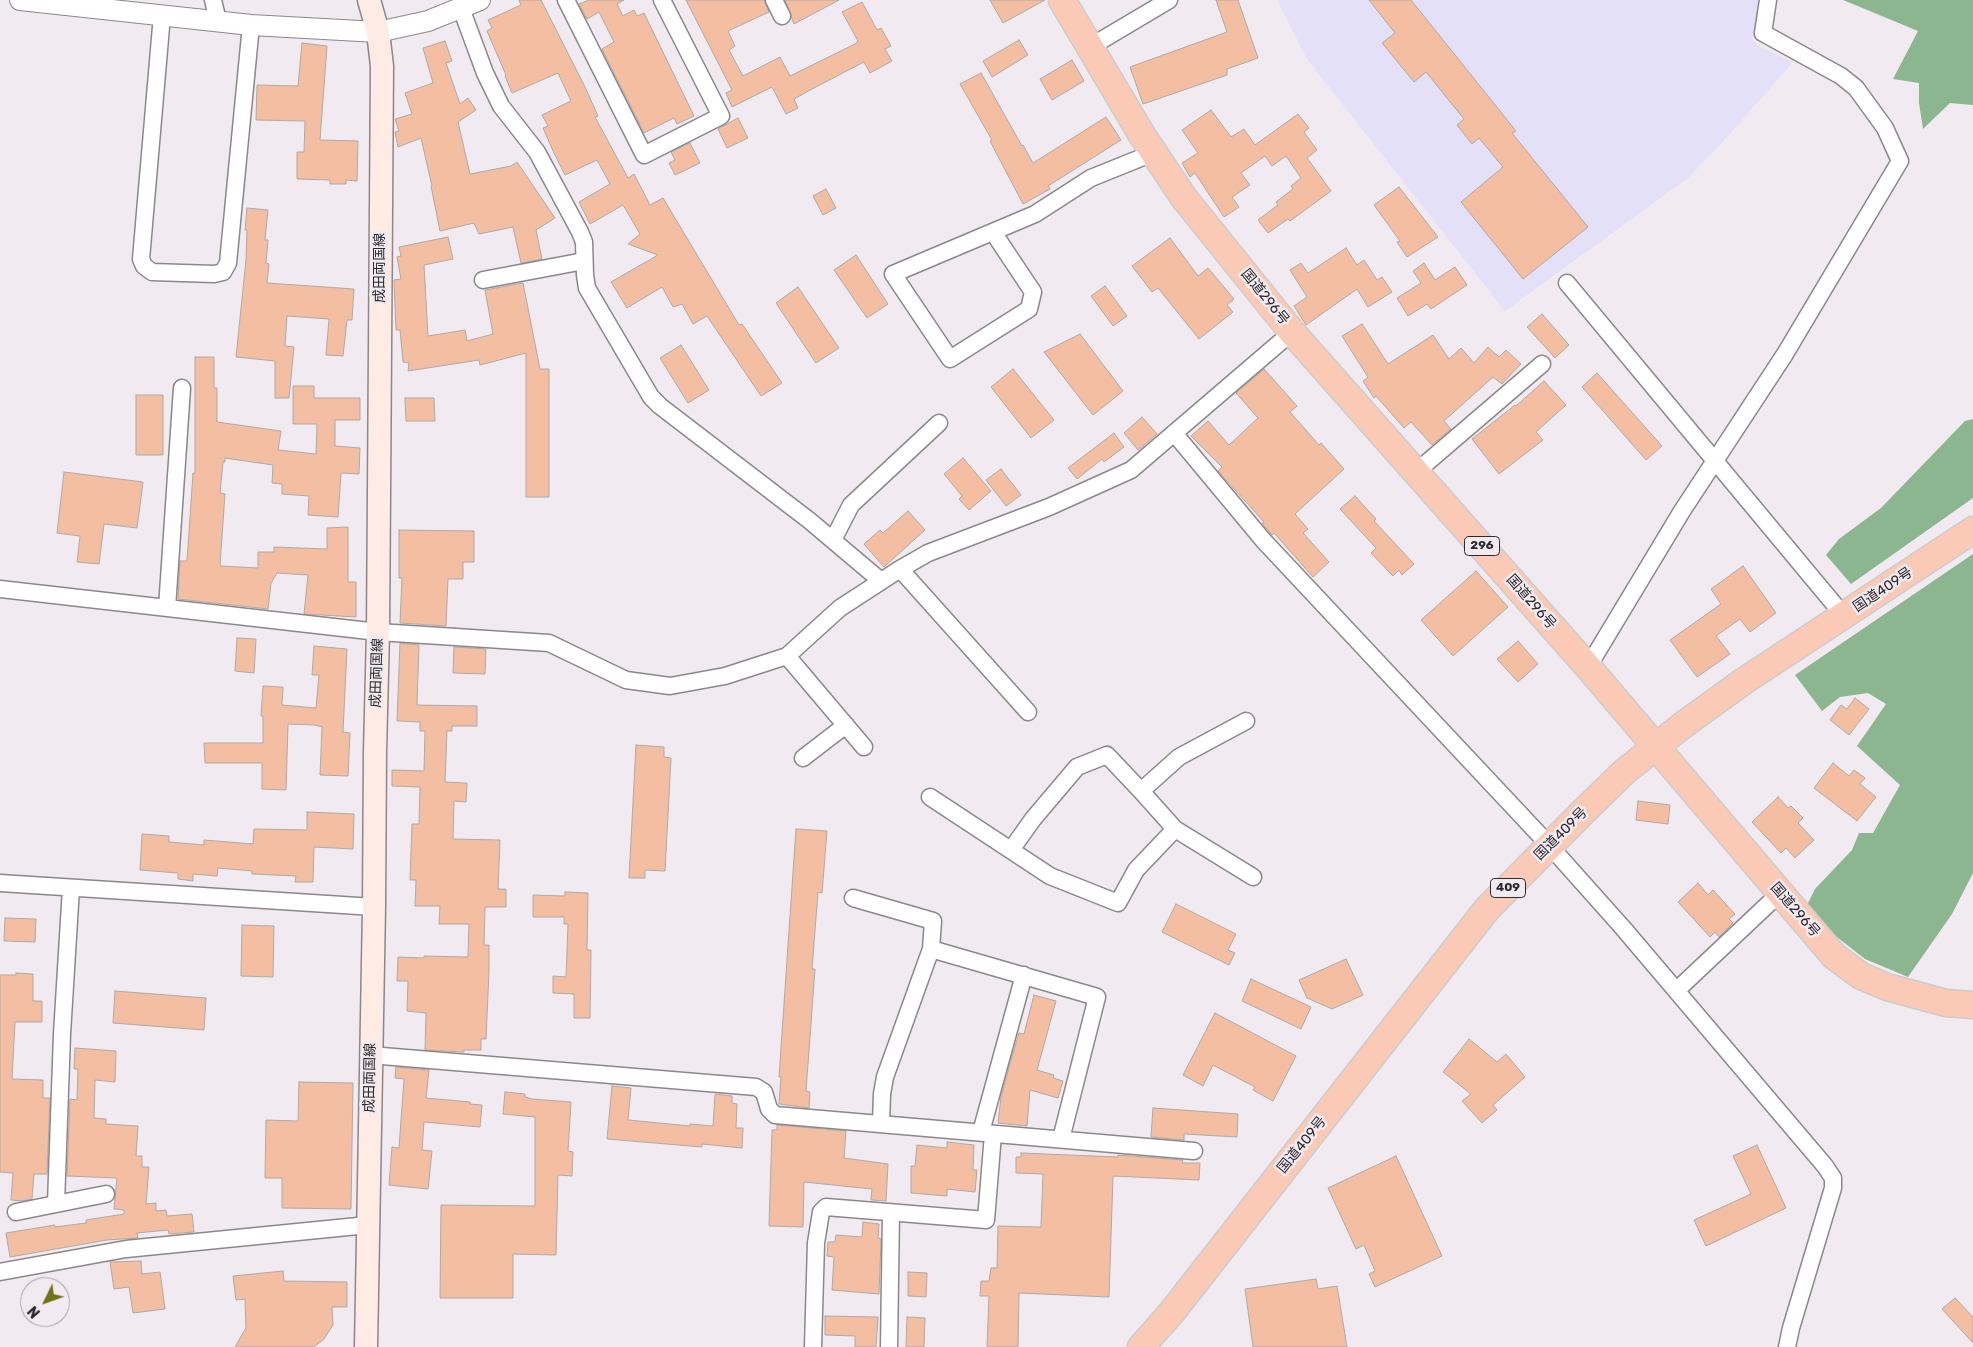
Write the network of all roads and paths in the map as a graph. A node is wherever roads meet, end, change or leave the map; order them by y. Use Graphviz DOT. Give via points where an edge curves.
graph roads {
  1 [pos="20,0"];
  2 [pos="213,0"];
  3 [pos="369,0"];
  4 [pos="480,0"];
  5 [pos="566,0"];
  6 [pos="662,0"];
  7 [pos="774,0"];
  8 [pos="1062,0"];
  9 [pos="1169,0"];
  10 [pos="1768,0"];
  11 [pos="460,8"];
  12 [pos="162,15"];
  13 [pos="782,16"];
  14 [pos="218,21"];
  15 [pos="251,25"];
  16 [pos="378,32"];
  17 [pos="1090,47"];
  18 [pos="1153,153"];
  19 [pos="993,232"];
  20 [pos="584,261"];
  21 [pos="483,280"];
  22 [pos="1567,283"];
  23 [pos="1292,332"];
  24 [pos="1542,364"];
  25 [pos="182,388"];
  26 [pos="939,423"];
  27 [pos="1174,433"];
  28 [pos="1715,462"];
  29 [pos="1416,472"];
  30 [pos="1973,530"];
  31 [pos="833,540"];
  32 [pos="900,569"];
  33 [pos="881,581"];
  34 [pos="0,588"];
  35 [pos="167,608"];
  36 [pos="1844,616"];
  37 [pos="378,632"];
  38 [pos="787,656"];
  39 [pos="1588,667"];
  40 [pos="1028,712"];
  41 [pos="1246,721"];
  42 [pos="846,725"];
  43 [pos="864,746"];
  44 [pos="1656,746"];
  45 [pos="803,758"];
  46 [pos="1141,791"];
  47 [pos="930,797"];
  48 [pos="1175,829"];
  49 [pos="1549,845"];
  50 [pos="1011,850"];
  51 [pos="1253,877"];
  52 [pos="0,883"];
  53 [pos="71,888"];
  54 [pos="1780,893"];
  55 [pos="853,898"];
  56 [pos="374,907"];
  57 [pos="931,949"];
  58 [pos="1024,975"];
  59 [pos="1677,990"];
  60 [pos="1973,1006"];
  61 [pos="370,1055"];
  62 [pos="882,1124"];
  63 [pos="987,1133"];
  64 [pos="1061,1139"];
  65 [pos="1194,1151"];
  66 [pos="106,1194"];
  67 [pos="56,1204"];
  68 [pos="16,1212"];
  69 [pos="892,1212"];
  70 [pos="368,1225"];
  71 [pos="0,1272"];
  72 [pos="366,1347"];
  73 [pos="813,1347"];
  74 [pos="889,1347"];
  75 [pos="1141,1347"];
  76 [pos="1787,1347"];
  1 -- 12 [label="street"];
  2 -- 14 [label="street"];
  3 -- 16 [label="main road, 成田両国線"];
  4 -- 11 [label="street"];
  5 -- 6 [label="street" via="644,155 721,116"];
  7 -- 13 [label="street"];
  8 -- 17 [label="highway, 国道296号 / 296"];
  9 -- 17 [label="street"];
  10 -- 28 [label="street" via="1763,33 1841,76 1856,88 1885,128 1900,161 1785,354"];
  11 -- 16 [label="street" via="428,21"];
  11 -- 20 [label="street" via="501,106 537,152 580,232 584,242"];
  12 -- 14 [label="street"];
  12 -- 15 [label="street" via="141,259 152,272 214,274 223,272 228,263"];
  14 -- 15 [label="street"];
  15 -- 16 [label="street"];
  16 -- 37 [label="main road, 成田両国線" via="382,66"];
  17 -- 18 [label="highway, 国道296号 / 296"];
  18 -- 19 [label="street" via="1091,178 1035,214"];
  18 -- 23 [label="highway, 国道296号 / 296" via="1184,198"];
  19 -- 19 [label="street" via="893,274 950,359 1029,309 1033,292"];
  20 -- 21 [label="street"];
  20 -- 31 [label="street" via="587,288 651,397"];
  22 -- 28 [label="street"];
  23 -- 27 [label="street"];
  23 -- 29 [label="highway, 国道296号 / 296"];
  24 -- 29 [label="street"];
  25 -- 35 [label="street"];
  26 -- 31 [label="street" via="851,505"];
  27 -- 32 [label="street" via="1131,470 1049,507 928,553"];
  27 -- 49 [label="street" via="1263,540"];
  28 -- 36 [label="street"];
  28 -- 39 [label="street"];
  29 -- 39 [label="highway, 国道296号 / 296"];
  30 -- 36 [label="highway, 国道409号 / 409"];
  31 -- 33 [label="street"];
  32 -- 33 [label="street"];
  32 -- 40 [label="street"];
  33 -- 38 [label="street" via="840,608"];
  34 -- 35 [label="street"];
  35 -- 37 [label="street"];
  36 -- 44 [label="highway, 国道409号 / 409" via="1744,681"];
  37 -- 38 [label="street" via="549,643 626,680 670,686 725,676"];
  37 -- 56 [label="main road, 成田両国線"];
  38 -- 42 [label="street"];
  39 -- 44 [label="highway, 国道296号 / 296"];
  41 -- 46 [label="street" via="1179,757"];
  42 -- 43 [label="street"];
  42 -- 45 [label="street"];
  44 -- 49 [label="highway, 国道409号 / 409" via="1624,772"];
  44 -- 54 [label="highway, 国道296号 / 296"];
  46 -- 48 [label="street"];
  46 -- 50 [label="street" via="1107,754 1077,766"];
  47 -- 50 [label="street"];
  48 -- 50 [label="street" via="1136,870 1118,903 1050,876"];
  48 -- 51 [label="street"];
  49 -- 59 [label="street"];
  49 -- 75 [label="highway, 国道409号 / 409" via="1487,909 1172,1312"];
  52 -- 53 [label="street"];
  53 -- 56 [label="street"];
  53 -- 67 [label="street"];
  54 -- 59 [label="street"];
  54 -- 60 [label="highway, 国道296号 / 296" via="1834,956 1861,976 1886,987 1946,1003"];
  55 -- 57 [label="street" via="933,921"];
  56 -- 61 [label="main road, 成田両国線"];
  57 -- 58 [label="street"];
  57 -- 62 [label="street" via="885,1076"];
  58 -- 63 [label="street"];
  58 -- 64 [label="street" via="1097,997"];
  59 -- 76 [label="street" via="1833,1178 1833,1188"];
  61 -- 62 [label="street" via="756,1086 764,1092 769,1109 775,1115"];
  61 -- 70 [label="main road, 成田両国線"];
  62 -- 63 [label="street"];
  63 -- 64 [label="street"];
  63 -- 69 [label="street" via="986,1220"];
  64 -- 65 [label="street"];
  66 -- 67 [label="street"];
  67 -- 68 [label="street"];
  69 -- 73 [label="street" via="826,1207 821,1212 816,1243"];
  69 -- 74 [label="street"];
  70 -- 71 [label="street" via="126,1249"];
  70 -- 72 [label="main road, 成田両国線"];
}
